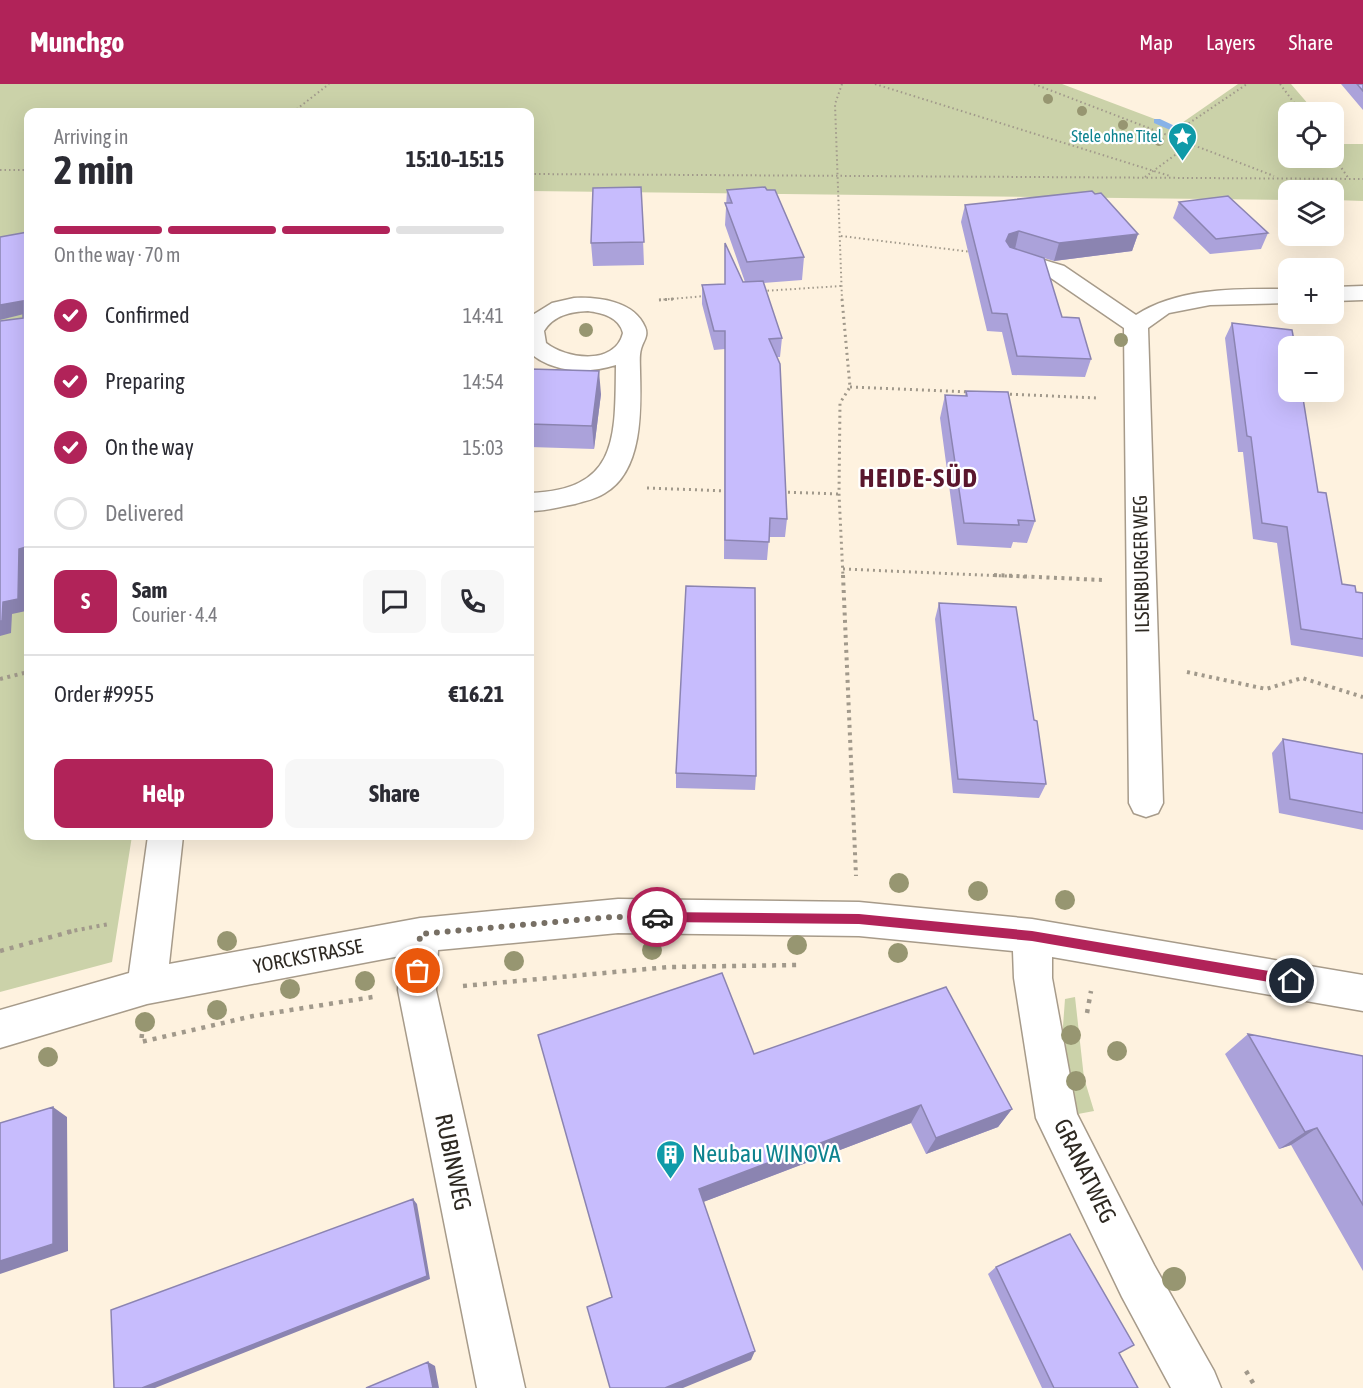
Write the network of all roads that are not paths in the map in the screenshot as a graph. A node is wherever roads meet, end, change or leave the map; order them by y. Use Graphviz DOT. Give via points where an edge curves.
graph roads {
  1 [pos="1014,258"];
  2 [pos="1363,293"];
  3 [pos="1344,294"];
  4 [pos="1278,296"];
  5 [pos="1136,325"];
  6 [pos="534,329"];
  7 [pos="534,344"];
  8 [pos="628,348"];
  9 [pos="534,502"];
  10 [pos="1146,803"];
  11 [pos="165,840"];
  12 [pos="420,934"];
  13 [pos="1032,936"];
  14 [pos="147,986"];
  15 [pos="1363,993"];
  16 [pos="0,1029"];
  17 [pos="501,1388"];
  18 [pos="1197,1388"];
  1 -- 5 [label="street" via="1056,271"];
  2 -- 3 [label="street"];
  4 -- 5 [label="street" via="1210,298 1162,308"];
  5 -- 10 [label="street, ILSENBURGER WEG"];
  6 -- 8 [label="street" via="550,313 565,307 614,309 635,328 635,339"];
  7 -- 8 [label="street" via="556,360 587,364 605,361"];
  8 -- 9 [label="street" via="628,415 620,460 598,486"];
  11 -- 14 [label="street"];
  12 -- 13 [label="street, YORCKSTRASSE" via="618,916 859,919"];
  12 -- 14 [label="street, YORCKSTRASSE"];
  12 -- 17 [label="street, RUBINWEG" via="417,990"];
  13 -- 15 [label="street, YORCKSTRASSE"];
  13 -- 18 [label="street, GRANATWEG" via="1033,978 1057,1118 1138,1281"];
  14 -- 16 [label="street, YORCKSTRASSE"];
}
